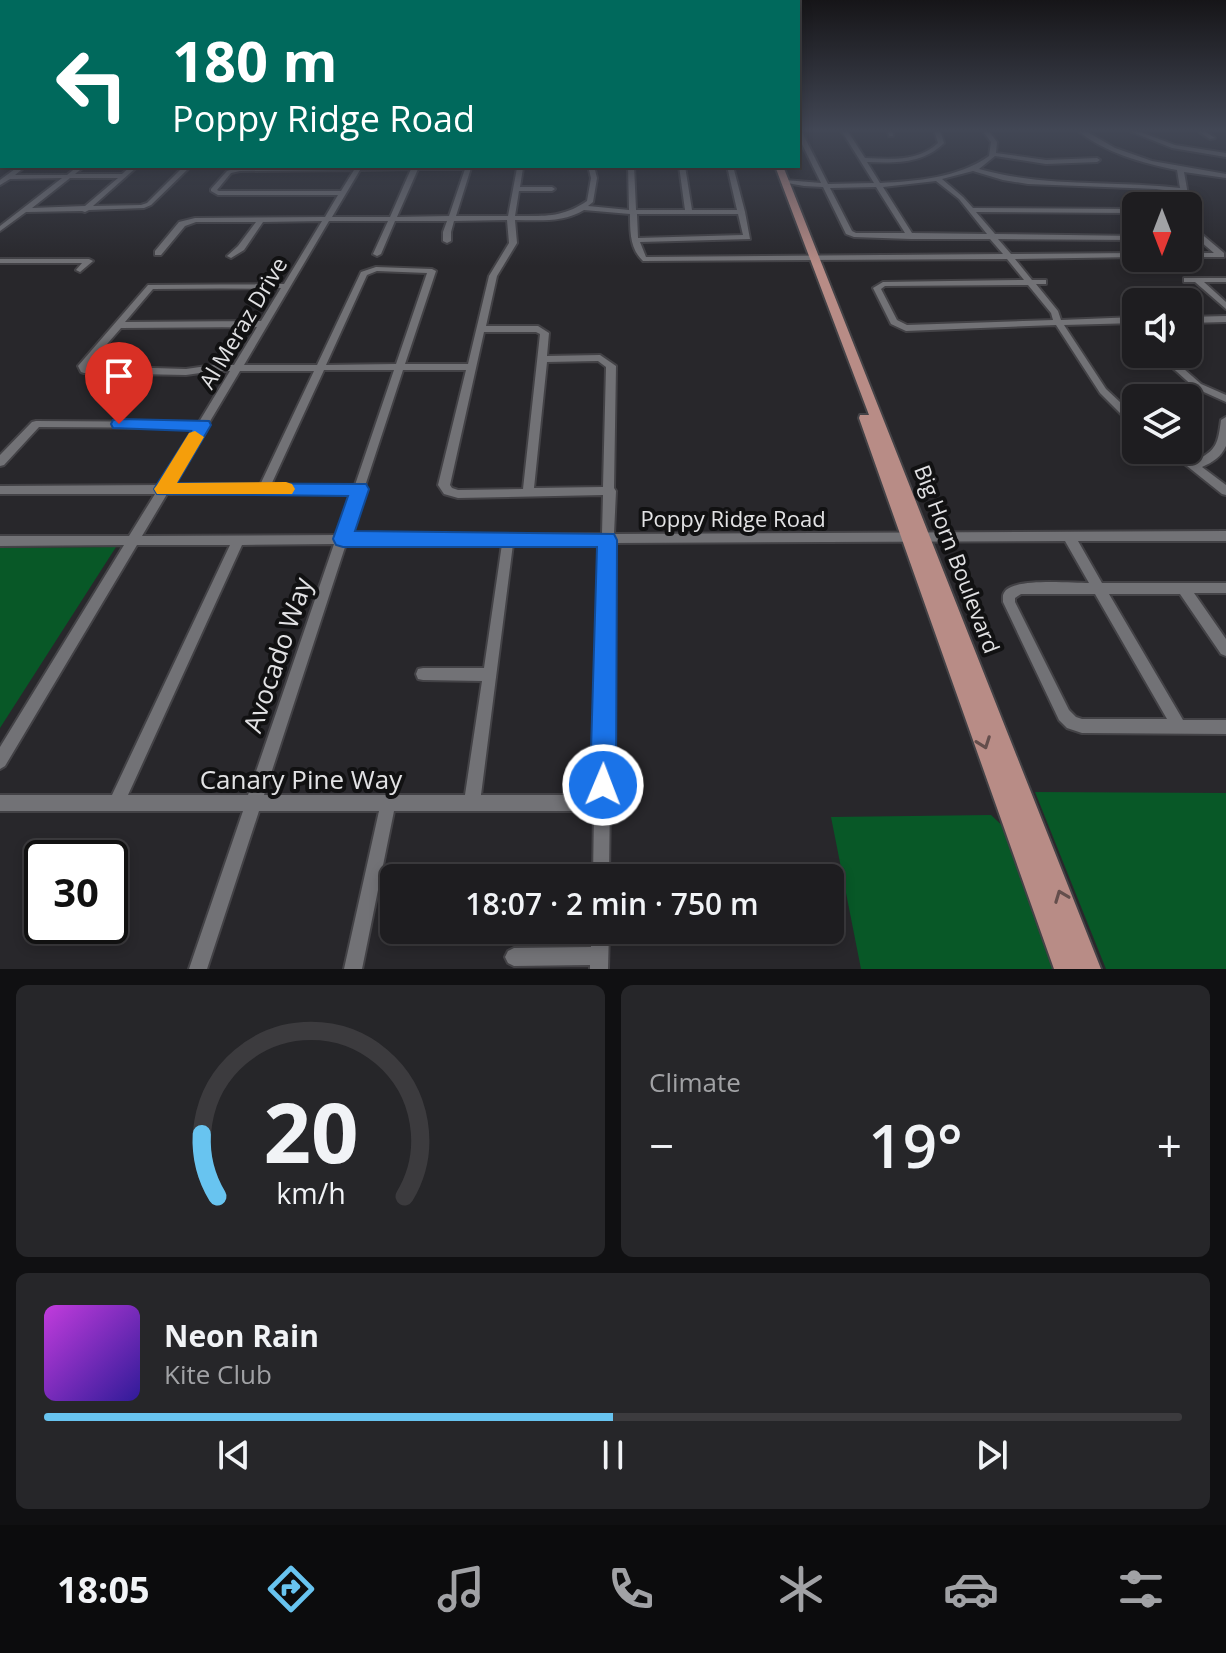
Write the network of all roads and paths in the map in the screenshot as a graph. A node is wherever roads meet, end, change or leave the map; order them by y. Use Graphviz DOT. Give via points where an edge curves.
graph roads {
  1 [pos="10,175"];
  2 [pos="30,175"];
  3 [pos="67,175"];
  4 [pos="113,175"];
  5 [pos="178,175"];
  6 [pos="226,175"];
  7 [pos="354,175"];
  8 [pos="412,175"];
  9 [pos="466,175"];
  10 [pos="520,175"];
  11 [pos="591,175"];
  12 [pos="631,175"];
  13 [pos="683,175"];
  14 [pos="732,175"];
  15 [pos="779,175"];
  16 [pos="781,175"];
  17 [pos="818,175"];
  18 [pos="871,175"];
  19 [pos="957,175"];
  20 [pos="996,175"];
  21 [pos="1181,175"];
  22 [pos="123,176"];
  23 [pos="8,177"];
  24 [pos="939,180"];
  25 [pos="785,182"];
  26 [pos="0,183"];
  27 [pos="822,183"];
  28 [pos="875,183"];
  29 [pos="517,189"];
  30 [pos="552,189"];
  31 [pos="1183,190"];
  32 [pos="343,193"];
  33 [pos="585,208"];
  34 [pos="24,210"];
  35 [pos="85,210"];
  36 [pos="970,210"];
  37 [pos="1122,211"];
  38 [pos="633,212"];
  39 [pos="689,212"];
  40 [pos="742,212"];
  41 [pos="261,220"];
  42 [pos="327,220"];
  43 [pos="391,220"];
  44 [pos="451,220"];
  45 [pos="511,220"];
  46 [pos="0,229"];
  47 [pos="991,236"];
  48 [pos="911,237"];
  49 [pos="1122,238"];
  50 [pos="1202,238"];
  51 [pos="634,240"];
  52 [pos="447,241"];
  53 [pos="158,253"];
  54 [pos="377,254"];
  55 [pos="1223,254"];
  56 [pos="1122,255"];
  57 [pos="1202,255"];
  58 [pos="231,256"];
  59 [pos="1007,256"];
  60 [pos="810,258"];
  61 [pos="0,261"];
  62 [pos="80,270"];
  63 [pos="1226,280"];
  64 [pos="1027,282"];
  65 [pos="1043,282"];
  66 [pos="287,286"];
  67 [pos="1226,306"];
  68 [pos="1226,319"];
  69 [pos="1122,320"];
  70 [pos="1202,320"];
  71 [pos="1057,321"];
  72 [pos="263,324"];
  73 [pos="119,325"];
  74 [pos="480,329"];
  75 [pos="543,359"];
  76 [pos="471,367"];
  77 [pos="237,368"];
  78 [pos="1178,368"];
  79 [pos="320,369"];
  80 [pos="400,369"];
  81 [pos="1226,399"];
  82 [pos="1122,409"];
  83 [pos="1226,420"];
  84 [pos="203,425"];
  85 [pos="0,462"];
  86 [pos="1191,464"];
  87 [pos="1194,466"];
  88 [pos="163,489"];
  89 [pos="264,489"];
  90 [pos="360,489"];
  91 [pos="0,490"];
  92 [pos="610,491"];
  93 [pos="1226,491"];
  94 [pos="528,492"];
  95 [pos="1226,536"];
  96 [pos="1069,537"];
  97 [pos="239,539"];
  98 [pos="343,539"];
  99 [pos="915,539"];
  100 [pos="508,540"];
  101 [pos="607,540"];
  102 [pos="0,541"];
  103 [pos="133,541"];
  104 [pos="1226,588"];
  105 [pos="1098,589"];
  106 [pos="1184,589"];
  107 [pos="1226,650"];
  108 [pos="423,674"];
  109 [pos="489,675"];
  110 [pos="1179,727"];
  111 [pos="1226,727"];
  112 [pos="0,761"];
  113 [pos="0,803"];
  114 [pos="602,803"];
  115 [pos="116,804"];
  116 [pos="254,804"];
  117 [pos="388,804"];
  118 [pos="472,804"];
  119 [pos="601,864"];
  120 [pos="514,957"];
  121 [pos="599,962"];
  122 [pos="198,969"];
  123 [pos="353,969"];
  124 [pos="1066,969"];
  125 [pos="1089,969"];
  1 -- 23 [label="street"];
  2 -- 23 [label="street"];
  3 -- 34 [label="street"];
  4 -- 22 [label="street"];
  5 -- 35 [label="street" via="146,206"];
  6 -- 32 [label="street" via="213,190 216,193"];
  7 -- 32 [label="street, Al Meraz Drive"];
  8 -- 43 [label="street"];
  9 -- 44 [label="street"];
  10 -- 29 [label="street"];
  11 -- 33 [label="street" via="592,197"];
  12 -- 38 [label="street"];
  13 -- 39 [label="street"];
  14 -- 40 [label="street"];
  15 -- 60 [label="main road, Big Horn Boulevard"];
  16 -- 25 [label="main road, Big Horn Boulevard"];
  17 -- 27 [label="street"];
  18 -- 28 [label="street"];
  19 -- 24 [label="street"];
  20 -- 31 [label="street" via="1033,185"];
  21 -- 31 [label="street"];
  22 -- 35 [label="street"];
  23 -- 26 [label="street"];
  24 -- 28 [label="street"];
  24 -- 36 [label="street"];
  25 -- 27 [label="street"];
  25 -- 60 [label="main road, Big Horn Boulevard"];
  27 -- 28 [label="street"];
  27 -- 48 [label="street" via="851,234"];
  28 -- 48 [label="street"];
  29 -- 30 [label="street"];
  29 -- 45 [label="street"];
  32 -- 42 [label="street, Al Meraz Drive"];
  33 -- 38 [label="street"];
  33 -- 45 [label="street" via="550,219"];
  34 -- 35 [label="street"];
  34 -- 46 [label="street"];
  36 -- 37 [label="street"];
  36 -- 47 [label="street"];
  38 -- 39 [label="street"];
  38 -- 51 [label="street"];
  39 -- 40 [label="street"];
  40 -- 51 [label="street" via="747,237"];
  41 -- 42 [label="street"];
  41 -- 53 [label="street" via="191,221 182,224"];
  41 -- 58 [label="street"];
  42 -- 43 [label="street"];
  42 -- 66 [label="street, Al Meraz Drive"];
  43 -- 44 [label="street"];
  43 -- 54 [label="street"];
  44 -- 45 [label="street"];
  44 -- 52 [label="street"];
  45 -- 74 [label="street" via="512,247 494,272"];
  47 -- 48 [label="street"];
  47 -- 49 [label="street"];
  47 -- 59 [label="street"];
  50 -- 55 [label="street"];
  51 -- 60 [label="street" via="643,259"];
  55 -- 57 [label="street"];
  56 -- 59 [label="street"];
  59 -- 60 [label="street"];
  59 -- 64 [label="street"];
  60 -- 99 [label="main road, Big Horn Boulevard"];
  61 -- 62 [label="street" via="89,261"];
  63 -- 67 [label="street" via="1192,280"];
  64 -- 65 [label="street"];
  64 -- 71 [label="street"];
  64 -- 71 [label="street" via="886,283 877,288 894,322 903,327"];
  66 -- 72 [label="street, Al Meraz Drive"];
  66 -- 73 [label="street" via="155,286"];
  68 -- 70 [label="street"];
  69 -- 71 [label="street"];
  71 -- 82 [label="street" via="1103,391"];
  72 -- 73 [label="street"];
  72 -- 77 [label="street, Al Meraz Drive"];
  73 -- 77 [label="street" via="84,370"];
  74 -- 75 [label="street" via="543,331"];
  74 -- 76 [label="street"];
  75 -- 92 [label="street" via="600,358 610,363"];
  75 -- 94 [label="street"];
  76 -- 80 [label="street"];
  76 -- 94 [label="street" via="444,482 448,491"];
  77 -- 79 [label="street"];
  77 -- 84 [label="street, Al Meraz Drive"];
  78 -- 81 [label="street" via="1198,386"];
  79 -- 80 [label="street"];
  79 -- 80 [label="street, Avocado Way" via="365,273 429,269 433,273"];
  79 -- 89 [label="street"];
  80 -- 90 [label="street, Avocado Way"];
  83 -- 87 [label="street" via="1223,447 1214,458"];
  84 -- 85 [label="street" via="36,424"];
  84 -- 88 [label="street, Al Meraz Drive"];
  86 -- 87 [label="street"];
  87 -- 93 [label="street"];
  88 -- 89 [label="street"];
  88 -- 91 [label="street"];
  88 -- 103 [label="street, Al Meraz Drive"];
  89 -- 90 [label="street"];
  90 -- 98 [label="street, Avocado Way"];
  92 -- 94 [label="street"];
  92 -- 101 [label="street"];
  95 -- 96 [label="street, Poppy Ridge Road"];
  96 -- 99 [label="street, Poppy Ridge Road"];
  96 -- 105 [label="street"];
  97 -- 98 [label="street, Poppy Ridge Road"];
  97 -- 103 [label="street, Poppy Ridge Road"];
  97 -- 115 [label="street"];
  98 -- 100 [label="street, Poppy Ridge Road"];
  98 -- 116 [label="street, Avocado Way"];
  99 -- 101 [label="street, Poppy Ridge Road"];
  99 -- 124 [label="main road, Big Horn Boulevard, one-way"];
  125 -- 99 [label="main road, Big Horn Boulevard, one-way"];
  100 -- 101 [label="street, Poppy Ridge Road"];
  100 -- 109 [label="street"];
  101 -- 114 [label="street"];
  102 -- 103 [label="street, Poppy Ridge Road"];
  103 -- 112 [label="street, Al Meraz Drive"];
  104 -- 106 [label="street"];
  105 -- 106 [label="street"];
  105 -- 110 [label="street"];
  105 -- 110 [label="street" via="1019,589 1009,595 1064,715 1082,726"];
  106 -- 107 [label="street"];
  108 -- 109 [label="street"];
  109 -- 118 [label="street"];
  110 -- 111 [label="street"];
  113 -- 115 [label="street, Canary Pine Way"];
  114 -- 118 [label="street, Canary Pine Way"];
  114 -- 119 [label="street"];
  115 -- 116 [label="street, Canary Pine Way"];
  116 -- 117 [label="street, Canary Pine Way"];
  116 -- 122 [label="street, Avocado Way"];
  117 -- 118 [label="street, Canary Pine Way"];
  117 -- 123 [label="street"];
  120 -- 121 [label="street"];
}
